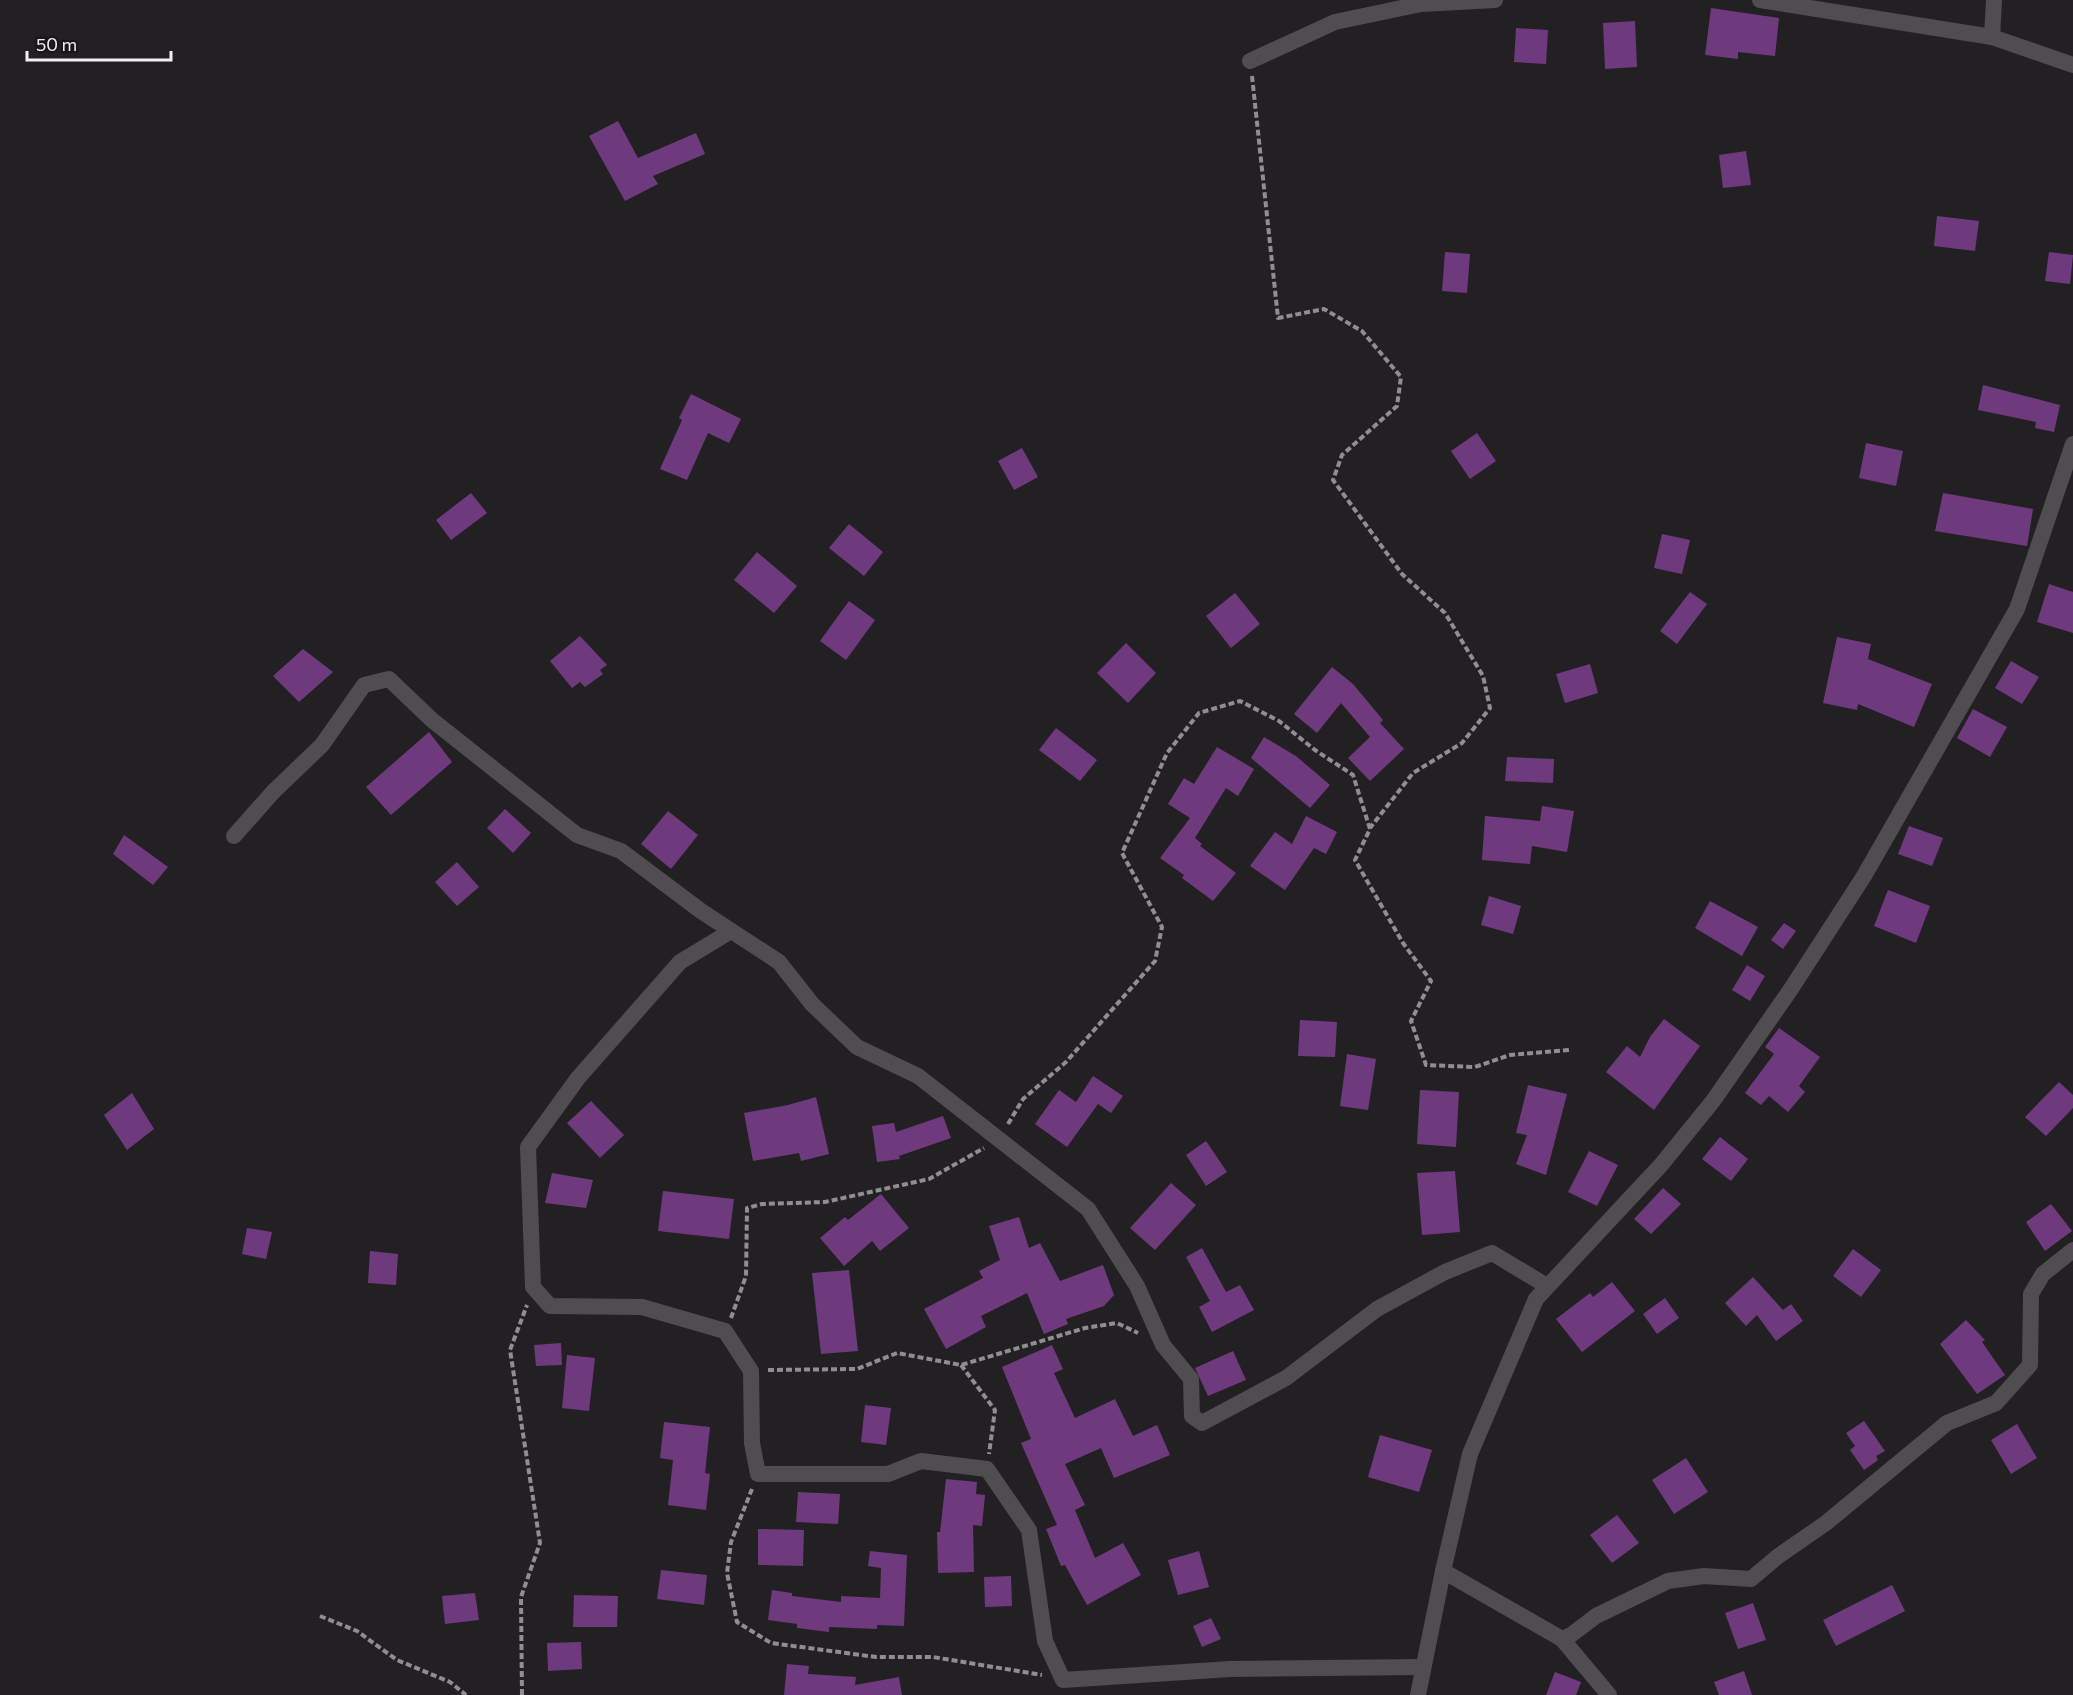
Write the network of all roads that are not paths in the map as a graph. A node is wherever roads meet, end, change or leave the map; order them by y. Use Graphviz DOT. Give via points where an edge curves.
graph roads {
  1 [pos="1496,0"];
  2 [pos="1760,0"];
  3 [pos="1994,0"];
  4 [pos="1798,2"];
  5 [pos="1992,37"];
  6 [pos="1250,61"];
  7 [pos="2073,65"];
  8 [pos="2073,444"];
  9 [pos="234,836"];
  10 [pos="731,931"];
  11 [pos="2073,1250"];
  12 [pos="1547,1286"];
  13 [pos="1443,1570"];
  14 [pos="1562,1639"];
  15 [pos="1423,1667"];
  16 [pos="1418,1695"];
  17 [pos="1609,1695"];
  1 -- 6 [label="street" via="1421,4 1335,22"];
  2 -- 4 [label="street"];
  3 -- 5 [label="street"];
  4 -- 5 [label="street"];
  5 -- 7 [label="street"];
  8 -- 12 [label="street" via="2017,609 1864,876 1713,1101 1661,1166"];
  9 -- 10 [label="street" via="322,745 364,685 389,679 432,720 577,835 621,851"];
  10 -- 12 [label="street" via="779,962 812,1004 857,1047 918,1076 1088,1209 1137,1286 1163,1345 1191,1379 1192,1416 1202,1423 1286,1378 1377,1309 1445,1272 1492,1253"];
  10 -- 15 [label="street" via="680,962 578,1078 528,1147 533,1287 550,1306 642,1307 725,1331 751,1371 752,1443 758,1474 888,1474 921,1461 987,1469 1029,1530 1045,1641 1063,1680 1230,1668"];
  11 -- 14 [label="street" via="2043,1274 2031,1294 2030,1365 1996,1403 1947,1423 1826,1523 1750,1579 1704,1576 1668,1581 1596,1616"];
  12 -- 13 [label="street" via="1536,1299 1470,1454"];
  13 -- 14 [label="street"];
  13 -- 15 [label="street"];
  14 -- 17 [label="street"];
  15 -- 16 [label="street"];
}
